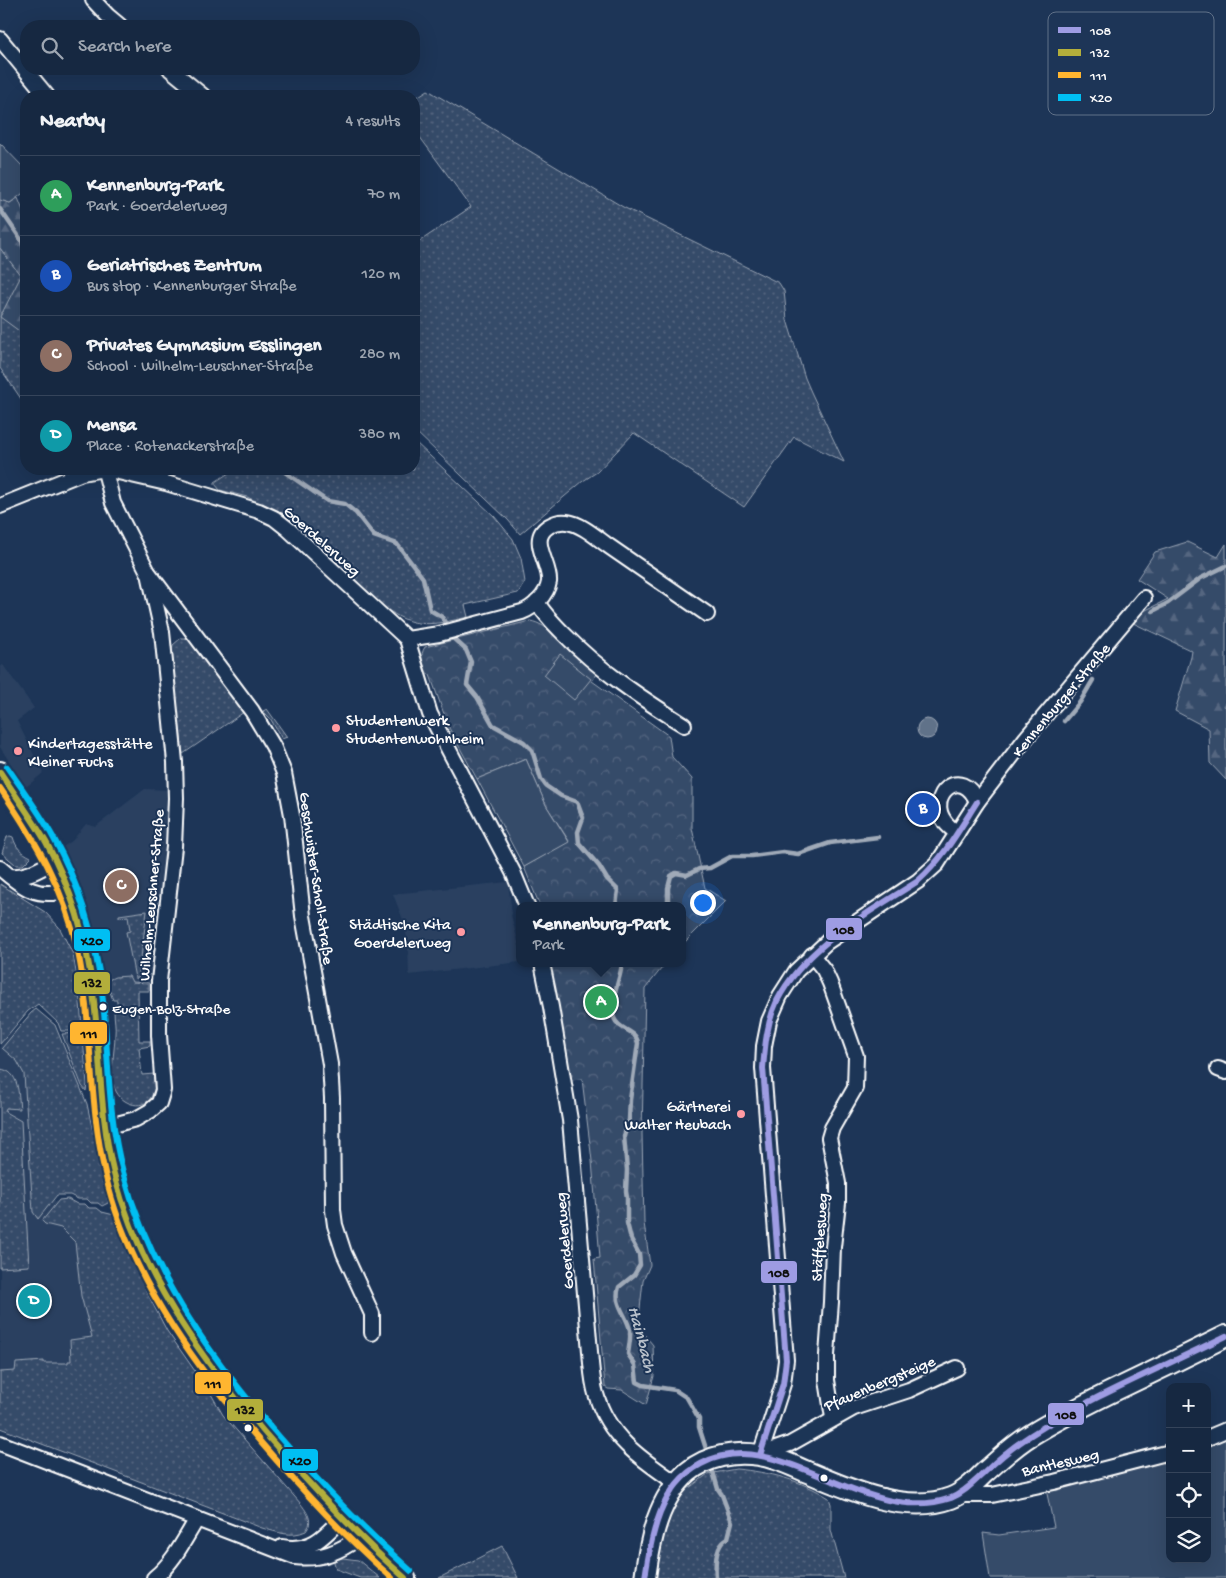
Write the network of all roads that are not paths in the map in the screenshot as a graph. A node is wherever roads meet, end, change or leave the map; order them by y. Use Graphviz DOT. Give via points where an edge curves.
graph roads {
  1 [pos="93,0"];
  2 [pos="113,20"];
  3 [pos="0,39"];
  4 [pos="20,63"];
  5 [pos="30,75"];
  6 [pos="177,75"];
  7 [pos="42,90"];
  8 [pos="196,90"];
  9 [pos="77,475"];
  10 [pos="107,475"];
  11 [pos="130,475"];
  12 [pos="0,506"];
  13 [pos="148,572"];
  14 [pos="1144,598"];
  15 [pos="537,602"];
  16 [pos="707,614"];
  17 [pos="407,639"];
  18 [pos="684,724"];
  19 [pos="0,772"];
  20 [pos="977,802"];
  21 [pos="957,833"];
  22 [pos="56,861"];
  23 [pos="5,872"];
  24 [pos="68,890"];
  25 [pos="525,902"];
  26 [pos="812,955"];
  27 [pos="543,967"];
  28 [pos="105,1127"];
  29 [pos="372,1333"];
  30 [pos="1226,1336"];
  31 [pos="957,1368"];
  32 [pos="833,1418"];
  33 [pos="1226,1430"];
  34 [pos="1211,1436"];
  35 [pos="0,1442"];
  36 [pos="1166,1453"];
  37 [pos="760,1455"];
  38 [pos="676,1483"];
  39 [pos="957,1495"];
  40 [pos="197,1519"];
  41 [pos="342,1519"];
  42 [pos="360,1537"];
  43 [pos="261,1543"];
  44 [pos="154,1578"];
  45 [pos="405,1578"];
  46 [pos="645,1578"];
  1 -- 2 [label="street"];
  3 -- 4 [label="street"];
  5 -- 7 [label="street"];
  6 -- 8 [label="street"];
  9 -- 12 [label="street, Goerdelerweg"];
  10 -- 13 [label="street, Geschwister-Scholl-Straße" via="113,503"];
  11 -- 17 [label="street, Goerdelerweg" via="274,518"];
  13 -- 28 [label="street, Wilhelm-Leuschner-Straße" via="162,632 175,762 174,847 159,989 163,1090 159,1103 150,1111 136,1119"];
  13 -- 29 [label="street, Geschwister-Scholl-Straße" via="252,711 273,746 284,773 303,916 330,1064 332,1210 344,1253 372,1314"];
  14 -- 20 [label="street, Kennenburger Straße" via="1051,707"];
  15 -- 16 [label="street" via="549,582 540,548 541,533 552,524 567,522 593,535"];
  15 -- 17 [label="street" via="522,612"];
  15 -- 18 [label="street" via="589,659"];
  17 -- 25 [label="street" via="430,714 513,872"];
  19 -- 22 [label="main road"];
  20 -- 21 [label="street, Kennenburger Straße"];
  20 -- 21 [label="street" via="971,790 964,786 952,786 941,794 945,823"];
  21 -- 26 [label="street, Kennenburger Straße" via="942,858 925,876"];
  22 -- 23 [label="street" via="21,877"];
  22 -- 24 [label="main road"];
  23 -- 24 [label="street" via="29,889 43,894"];
  24 -- 28 [label="main road" via="89,964"];
  26 -- 32 [label="street, Stäffelesweg" via="830,983 856,1056 855,1088 829,1138 838,1188 827,1355"];
  26 -- 37 [label="street, Kennenburger Straße" via="796,971 780,996 769,1021 764,1046 786,1360 783,1384"];
  27 -- 38 [label="street, Goerdelerweg" via="570,1120 595,1394 606,1418 626,1446"];
  28 -- 41 [label="main road" via="126,1214 166,1298 195,1343 264,1434"];
  30 -- 39 [label="main road" via="1041,1429"];
  31 -- 32 [label="street, Pfauenbergsteige"];
  32 -- 37 [label="street, Pfauenbergsteige" via="790,1444"];
  33 -- 34 [label="street"];
  35 -- 40 [label="street"];
  36 -- 39 [label="street, Bantlesweg" via="992,1495"];
  37 -- 38 [label="main road" via="733,1454 703,1462"];
  37 -- 39 [label="main road" via="882,1498 920,1503"];
  38 -- 46 [label="main road" via="659,1514"];
  40 -- 43 [label="street"];
  40 -- 44 [label="street" via="176,1555"];
  41 -- 42 [label="main road"];
  41 -- 43 [label="street" via="308,1546 286,1548"];
  42 -- 43 [label="street" via="339,1551 314,1558 295,1558"];
  42 -- 45 [label="main road"];
}
